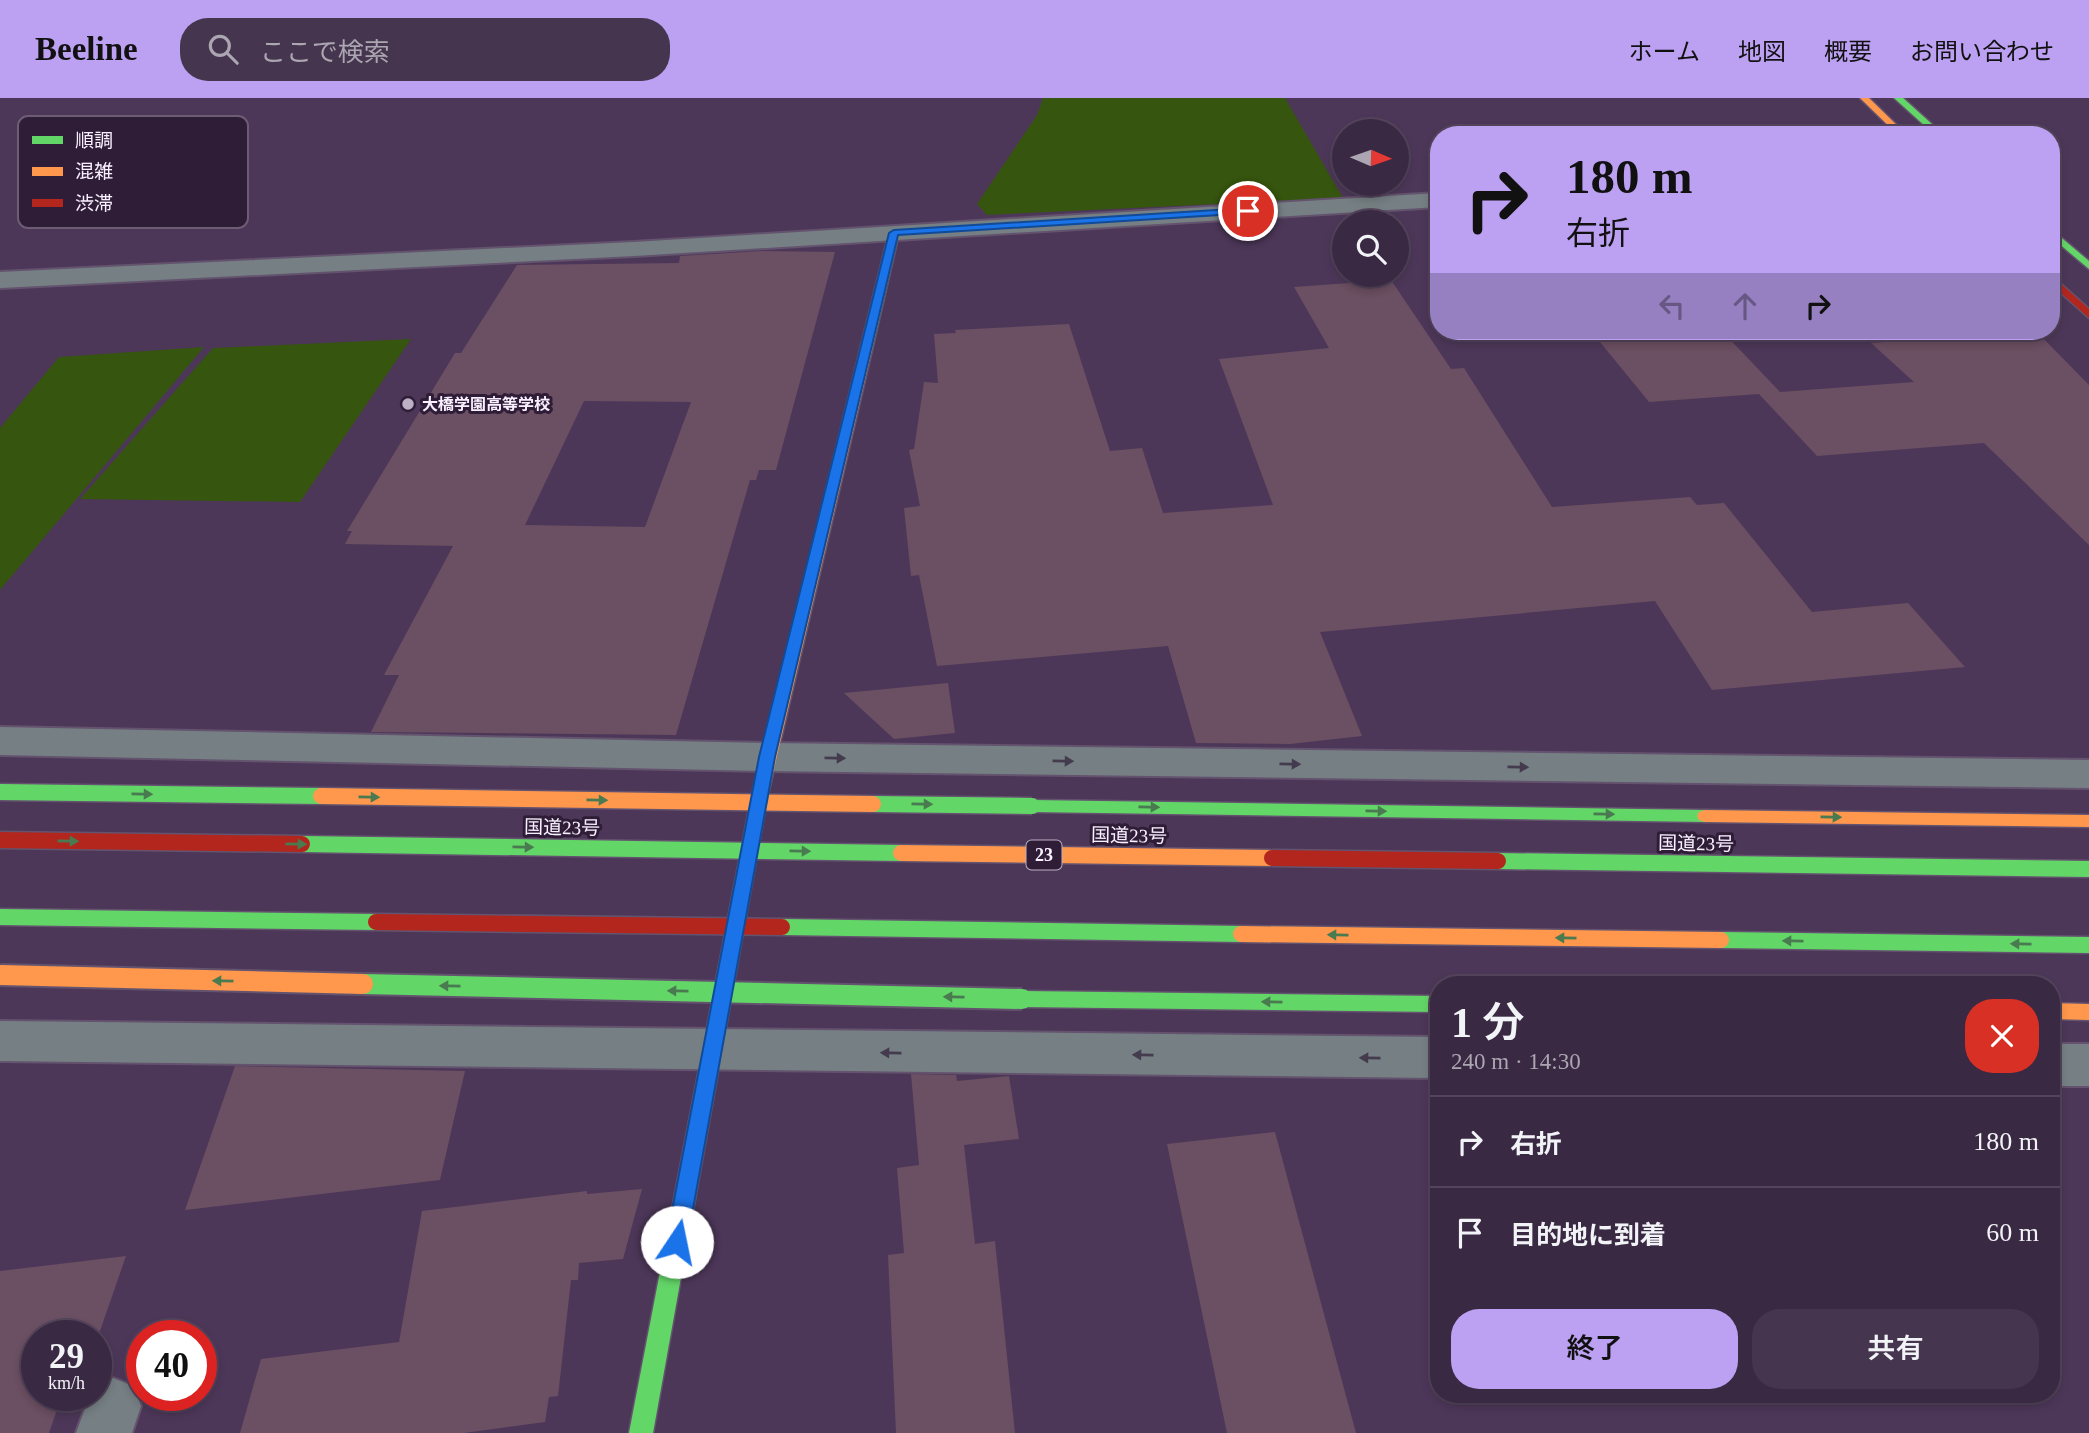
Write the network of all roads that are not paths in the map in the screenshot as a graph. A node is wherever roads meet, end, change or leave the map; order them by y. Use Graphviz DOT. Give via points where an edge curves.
graph roads {
  1 [pos="1864,98"];
  2 [pos="1898,98"];
  3 [pos="1894,126"];
  4 [pos="1930,126"];
  5 [pos="1430,200"];
  6 [pos="894,233"];
  7 [pos="2060,240"];
  8 [pos="2089,266"];
  9 [pos="0,280"];
  10 [pos="2060,287"];
  11 [pos="2089,316"];
  12 [pos="0,741"];
  13 [pos="767,757"];
  14 [pos="2089,774"];
  15 [pos="0,792"];
  16 [pos="2089,821"];
  17 [pos="0,840"];
  18 [pos="2089,869"];
  19 [pos="0,917"];
  20 [pos="2089,945"];
  21 [pos="0,975"];
  22 [pos="1430,1004"];
  23 [pos="2060,1012"];
  24 [pos="2089,1012"];
  25 [pos="0,1041"];
  26 [pos="712,1051"];
  27 [pos="1430,1058"];
  28 [pos="2060,1065"];
  29 [pos="2089,1065"];
  30 [pos="641,1433"];
  1 -- 3 [label="main road"];
  2 -- 4 [label="main road"];
  5 -- 6 [label="street"];
  6 -- 9 [label="street"];
  6 -- 13 [label="main road"];
  7 -- 8 [label="main road"];
  10 -- 11 [label="main road"];
  12 -- 13 [label="street"];
  13 -- 14 [label="street, one-way"];
  13 -- 26 [label="main road"];
  15 -- 16 [label="main road, one-way, bridge"];
  17 -- 18 [label="main road, 国道23号 / 23, one-way, bridge"];
  20 -- 19 [label="main road, one-way, bridge"];
  22 -- 21 [label="main road, one-way, bridge"];
  23 -- 24 [label="main road"];
  25 -- 26 [label="street"];
  27 -- 26 [label="street, one-way"];
  26 -- 30 [label="main road"];
  28 -- 29 [label="street"];
}
